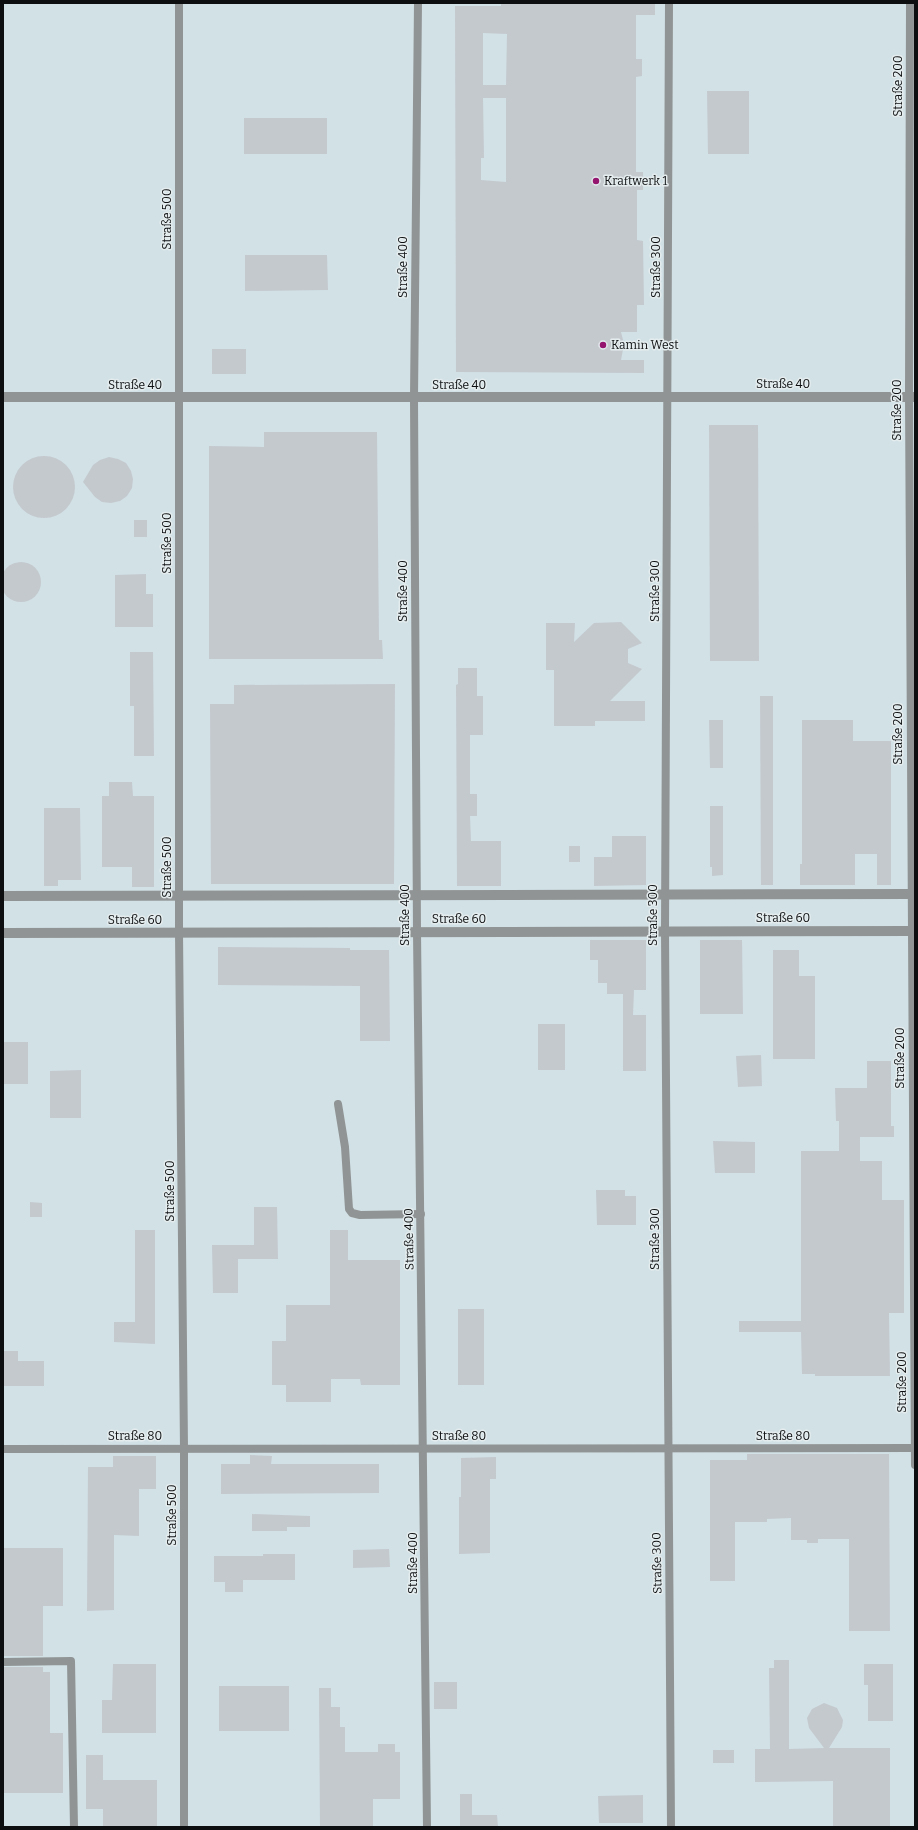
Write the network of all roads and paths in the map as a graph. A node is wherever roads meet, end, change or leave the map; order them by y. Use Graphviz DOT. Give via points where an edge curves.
graph roads {
  1 [pos="179,3"];
  2 [pos="418,3"];
  3 [pos="669,3"];
  4 [pos="910,3"];
  5 [pos="3,397"];
  6 [pos="667,397"];
  7 [pos="912,397"];
  8 [pos="179,398"];
  9 [pos="414,398"];
  10 [pos="913,894"];
  11 [pos="665,895"];
  12 [pos="3,896"];
  13 [pos="179,896"];
  14 [pos="417,896"];
  15 [pos="913,931"];
  16 [pos="417,932"];
  17 [pos="665,932"];
  18 [pos="3,933"];
  19 [pos="180,933"];
  20 [pos="338,1104"];
  21 [pos="421,1214"];
  22 [pos="184,1448"];
  23 [pos="424,1448"];
  24 [pos="668,1448"];
  25 [pos="915,1448"];
  26 [pos="3,1449"];
  27 [pos="915,1465"];
  28 [pos="3,1662"];
  29 [pos="74,1827"];
  30 [pos="184,1827"];
  31 [pos="427,1827"];
  32 [pos="671,1827"];
  1 -- 8 [label="lane, Straße 500"];
  2 -- 9 [label="lane, Straße 400"];
  3 -- 6 [label="lane, Straße 300"];
  4 -- 7 [label="lane, Straße 200"];
  5 -- 8 [label="street, Straße 40"];
  6 -- 7 [label="street, Straße 40"];
  6 -- 9 [label="street, Straße 40"];
  6 -- 11 [label="lane, Straße 300"];
  7 -- 10 [label="lane, Straße 200"];
  8 -- 9 [label="street, Straße 40"];
  8 -- 13 [label="lane, Straße 500"];
  9 -- 14 [label="lane, Straße 400"];
  10 -- 11 [label="street"];
  10 -- 15 [label="lane, Straße 200"];
  11 -- 14 [label="street"];
  11 -- 17 [label="lane, Straße 300"];
  12 -- 13 [label="street"];
  13 -- 14 [label="street"];
  13 -- 19 [label="lane, Straße 500"];
  14 -- 16 [label="lane, Straße 400"];
  15 -- 17 [label="street, Straße 60"];
  15 -- 25 [label="lane, Straße 200"];
  16 -- 17 [label="street, Straße 60"];
  16 -- 19 [label="street, Straße 60"];
  16 -- 21 [label="lane, Straße 400"];
  17 -- 24 [label="lane, Straße 300"];
  18 -- 19 [label="street, Straße 60"];
  19 -- 22 [label="lane, Straße 500"];
  20 -- 21 [label="lane" via="345,1147 348,1209 360,1215"];
  21 -- 23 [label="lane, Straße 400"];
  22 -- 23 [label="lane, Straße 80"];
  22 -- 26 [label="lane, Straße 80"];
  22 -- 30 [label="lane, Straße 500"];
  23 -- 24 [label="lane, Straße 80"];
  23 -- 31 [label="lane, Straße 400"];
  24 -- 25 [label="lane, Straße 80"];
  24 -- 32 [label="lane, Straße 300"];
  25 -- 27 [label="lane, Straße 200"];
  28 -- 29 [label="lane" via="71,1661"];
}
